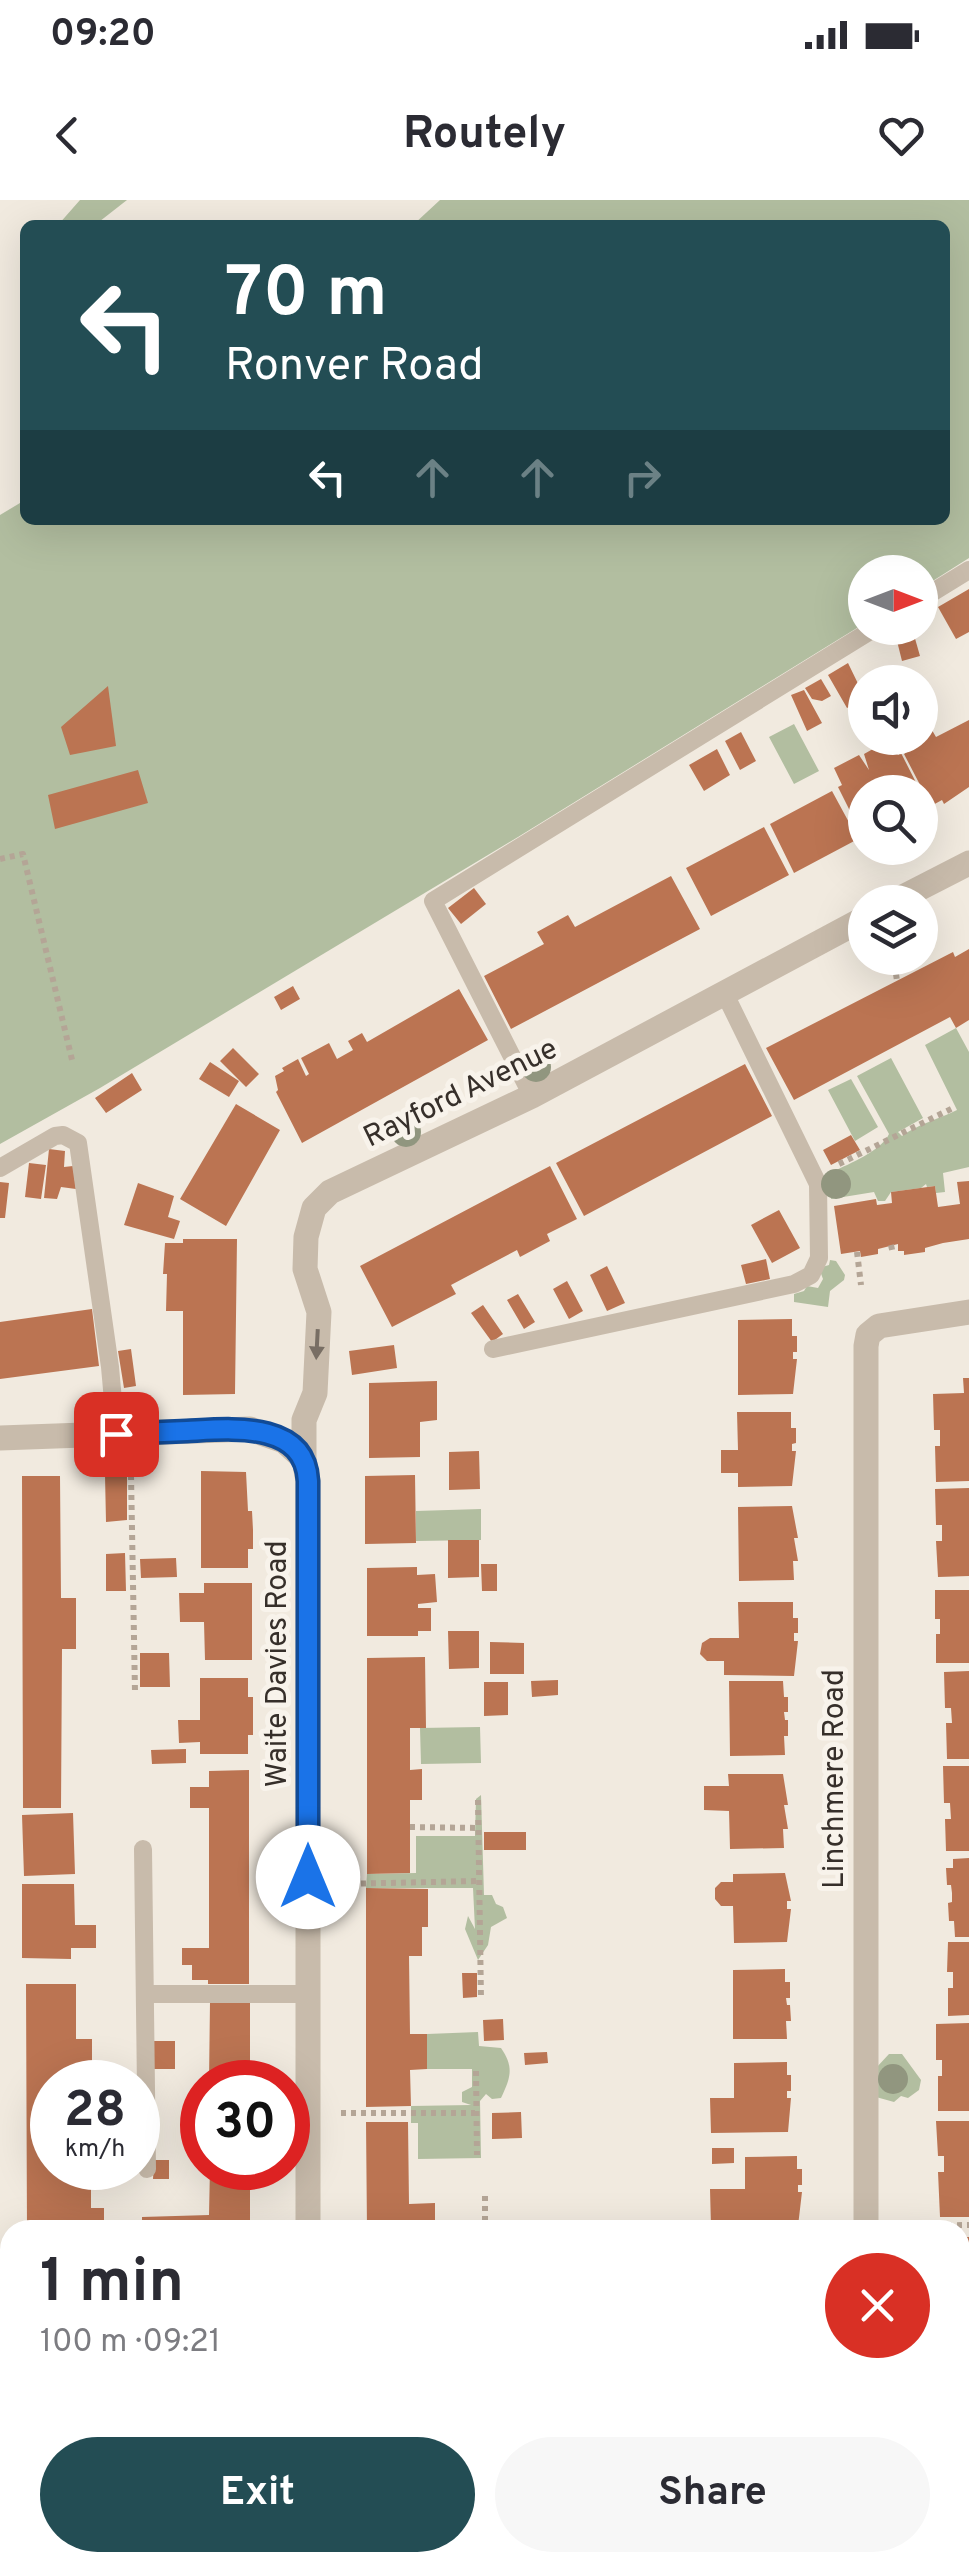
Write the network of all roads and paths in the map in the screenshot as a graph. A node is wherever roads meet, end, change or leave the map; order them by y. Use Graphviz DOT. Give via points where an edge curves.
graph roads {
  1 [pos="969,570"];
  2 [pos="938,589"];
  3 [pos="848,645"];
  4 [pos="0,859"];
  5 [pos="969,863"];
  6 [pos="927,885"];
  7 [pos="848,927"];
  8 [pos="724,992"];
  9 [pos="73,1064"];
  10 [pos="532,1096"];
  11 [pos="953,1108"];
  12 [pos="0,1168"];
  13 [pos="815,1176"];
  14 [pos="857,1252"];
  15 [pos="861,1286"];
  16 [pos="969,1312"];
  17 [pos="493,1349"];
  18 [pos="116,1434"];
  19 [pos="0,1438"];
  20 [pos="304,1459"];
  21 [pos="132,1475"];
  22 [pos="136,1692"];
  23 [pos="478,1800"];
  24 [pos="410,1827"];
  25 [pos="479,1828"];
  26 [pos="143,1849"];
  27 [pos="478,1880"];
  28 [pos="340,1884"];
  29 [pos="146,1994"];
  30 [pos="308,1994"];
  31 [pos="481,2000"];
  32 [pos="146,2060"];
  33 [pos="476,2071"];
  34 [pos="475,2113"];
  35 [pos="340,2114"];
  36 [pos="477,2154"];
  37 [pos="485,2196"];
  38 [pos="308,2220"];
  39 [pos="485,2220"];
  40 [pos="866,2220"];
  1 -- 2 [label="lane"];
  3 -- 10 [label="lane" via="433,901"];
  4 -- 9 [label="path" via="23,854"];
  5 -- 6 [label="street"];
  7 -- 8 [label="street, Rayford Avenue"];
  8 -- 10 [label="street, Rayford Avenue"];
  8 -- 13 [label="lane"];
  10 -- 20 [label="street, Rayford Avenue, one-way" via="330,1192 314,1208 305,1269 319,1312"];
  11 -- 13 [label="path"];
  12 -- 18 [label="lane" via="55,1136 78,1143"];
  13 -- 17 [label="lane" via="819,1258 811,1275"];
  14 -- 15 [label="path"];
  16 -- 40 [label="street, Linchmere Road" via="872,1329 866,1346"];
  18 -- 19 [label="street"];
  18 -- 20 [label="street" via="260,1430"];
  20 -- 30 [label="street, Waite Davies Road"];
  21 -- 22 [label="path"];
  23 -- 25 [label="path"];
  24 -- 25 [label="path"];
  25 -- 27 [label="path"];
  26 -- 29 [label="lane"];
  27 -- 28 [label="path"];
  27 -- 31 [label="path"];
  29 -- 30 [label="lane"];
  29 -- 32 [label="lane"];
  30 -- 38 [label="street, Waite Davies Road"];
  33 -- 34 [label="path"];
  34 -- 35 [label="path"];
  34 -- 36 [label="path"];
  37 -- 39 [label="path"];
}
